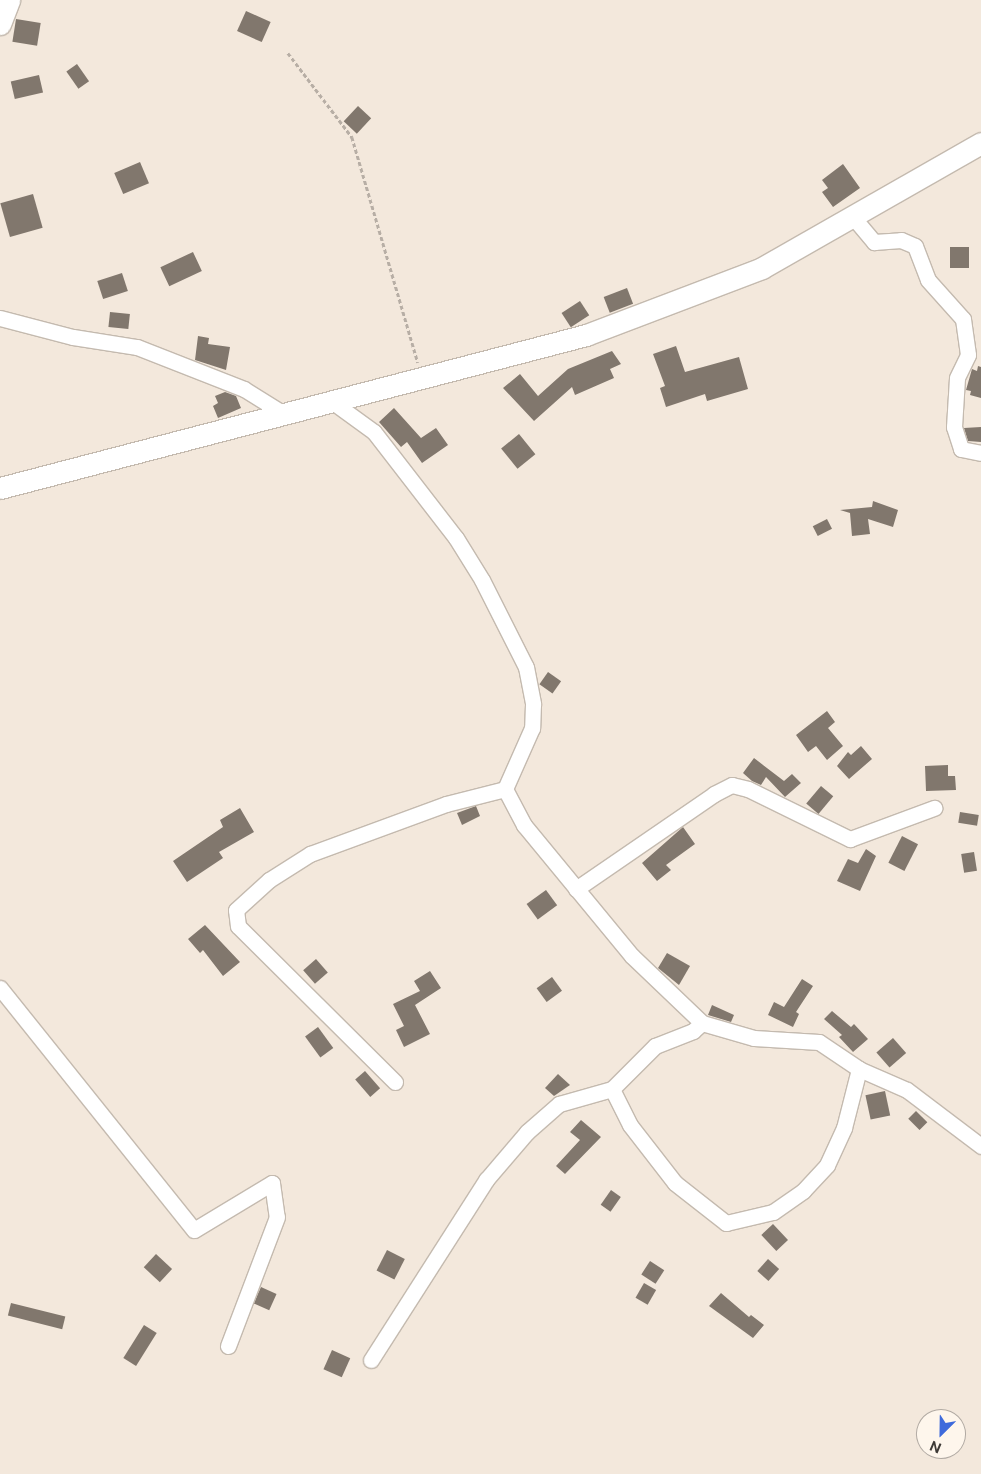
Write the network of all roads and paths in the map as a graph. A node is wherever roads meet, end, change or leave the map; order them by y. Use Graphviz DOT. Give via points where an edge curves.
graph roads {
  1 [pos="9,0"];
  2 [pos="0,24"];
  3 [pos="288,53"];
  4 [pos="981,143"];
  5 [pos="853,217"];
  6 [pos="0,318"];
  7 [pos="422,376"];
  8 [pos="330,400"];
  9 [pos="281,412"];
  10 [pos="981,453"];
  11 [pos="0,488"];
  12 [pos="505,789"];
  13 [pos="934,808"];
  14 [pos="576,889"];
  15 [pos="0,988"];
  16 [pos="702,1023"];
  17 [pos="859,1069"];
  18 [pos="396,1082"];
  19 [pos="612,1089"];
  20 [pos="981,1146"];
  21 [pos="228,1346"];
  22 [pos="371,1360"];
  1 -- 2 [label="street"];
  3 -- 7 [label="path" via="352,137"];
  4 -- 5 [label="street"];
  5 -- 7 [label="street" via="762,268 586,335"];
  5 -- 10 [label="street" via="874,242 900,240 915,246 928,280 963,319 968,355 957,378 954,427 961,449"];
  6 -- 9 [label="street" via="72,337 137,347 244,388"];
  7 -- 8 [label="street"];
  8 -- 9 [label="street"];
  8 -- 12 [label="street" via="374,432 456,538 482,580 526,667 533,704 532,728"];
  9 -- 11 [label="street"];
  12 -- 14 [label="street" via="524,825"];
  12 -- 18 [label="street" via="446,804 310,854 269,880 236,910 238,926"];
  13 -- 14 [label="street" via="850,839 748,789 732,785"];
  14 -- 16 [label="street" via="632,956"];
  15 -- 21 [label="street" via="194,1230 272,1183 277,1217"];
  16 -- 17 [label="street" via="754,1038 819,1042"];
  16 -- 19 [label="street" via="693,1031 656,1046"];
  17 -- 19 [label="street" via="844,1128 826,1165 803,1191 773,1212 726,1223 675,1183 630,1125"];
  17 -- 20 [label="street" via="907,1090"];
  19 -- 22 [label="street" via="559,1104 527,1132 486,1180"];
}
